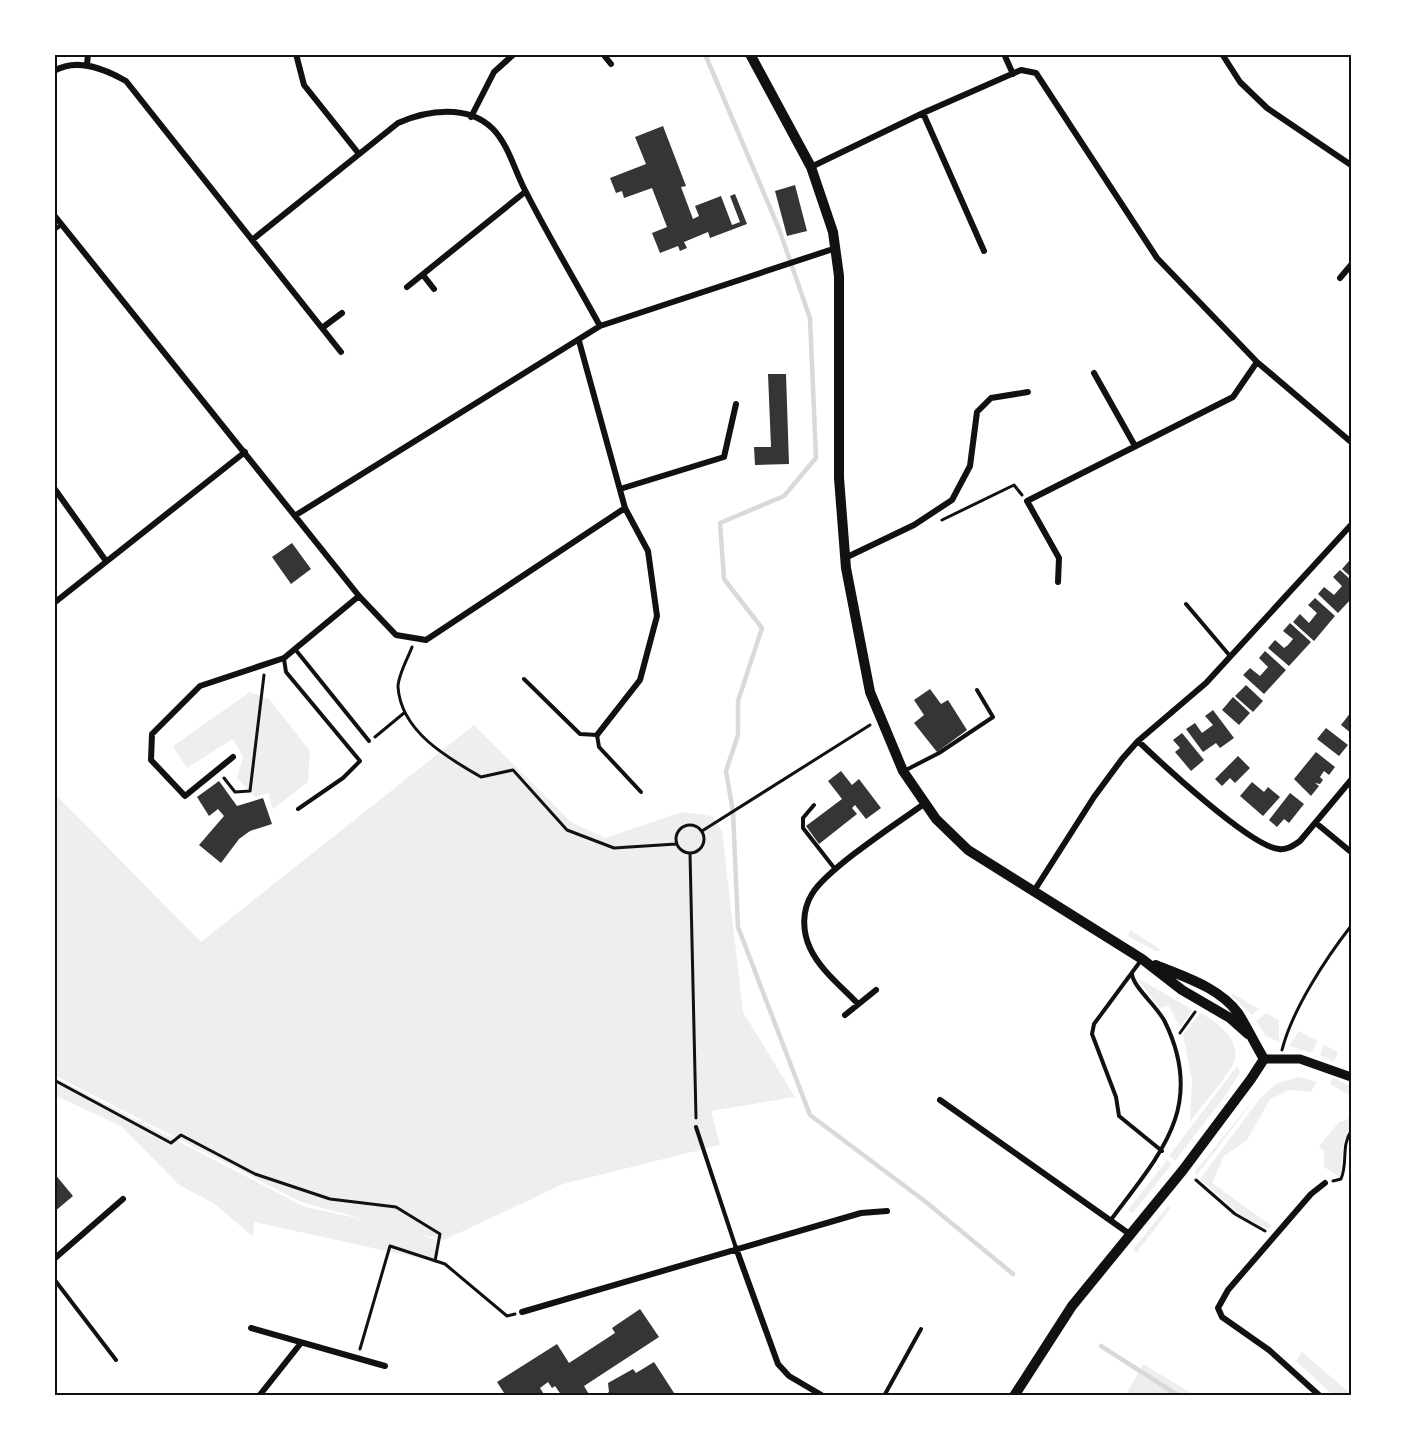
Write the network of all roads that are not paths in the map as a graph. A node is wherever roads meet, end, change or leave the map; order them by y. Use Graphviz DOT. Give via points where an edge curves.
graph roads {
  1 [pos="88,54"];
  2 [pos="296,54"];
  3 [pos="514,54"];
  4 [pos="603,54"];
  5 [pos="750,54"];
  6 [pos="1004,54"];
  7 [pos="1222,54"];
  8 [pos="611,64"];
  9 [pos="87,65"];
  10 [pos="54,71"];
  11 [pos="1012,74"];
  12 [pos="922,113"];
  13 [pos="471,117"];
  14 [pos="358,154"];
  15 [pos="1351,165"];
  16 [pos="811,168"];
  17 [pos="525,192"];
  18 [pos="54,215"];
  19 [pos="61,225"];
  20 [pos="54,230"];
  21 [pos="252,240"];
  22 [pos="836,248"];
  23 [pos="984,251"];
  24 [pos="1351,265"];
  25 [pos="423,275"];
  26 [pos="1340,278"];
  27 [pos="407,287"];
  28 [pos="434,290"];
  29 [pos="342,313"];
  30 [pos="600,327"];
  31 [pos="322,328"];
  32 [pos="579,340"];
  33 [pos="341,352"];
  34 [pos="1257,362"];
  35 [pos="1094,373"];
  36 [pos="1028,392"];
  37 [pos="736,404"];
  38 [pos="1351,442"];
  39 [pos="1135,446"];
  40 [pos="245,452"];
  41 [pos="54,488"];
  42 [pos="620,489"];
  43 [pos="625,508"];
  44 [pos="296,515"];
  45 [pos="1351,525"];
  46 [pos="845,558"];
  47 [pos="106,561"];
  48 [pos="1058,582"];
  49 [pos="359,596"];
  50 [pos="54,603"];
  51 [pos="1186,604"];
  52 [pos="295,649"];
  53 [pos="1231,656"];
  54 [pos="284,658"];
  55 [pos="524,679"];
  56 [pos="977,690"];
  57 [pos="597,735"];
  58 [pos="369,741"];
  59 [pos="1138,741"];
  60 [pos="233,757"];
  61 [pos="903,771"];
  62 [pos="1351,780"];
  63 [pos="642,792"];
  64 [pos="924,804"];
  65 [pos="814,805"];
  66 [pos="298,809"];
  67 [pos="1316,824"];
  68 [pos="1351,852"];
  69 [pos="836,870"];
  70 [pos="1034,891"];
  71 [pos="1142,959"];
  72 [pos="1132,974"];
  73 [pos="876,990"];
  74 [pos="858,1004"];
  75 [pos="845,1015"];
  76 [pos="1264,1059"];
  77 [pos="1351,1077"];
  78 [pos="940,1100"];
  79 [pos="696,1127"];
  80 [pos="1162,1151"];
  81 [pos="1325,1183"];
  82 [pos="123,1199"];
  83 [pos="887,1211"];
  84 [pos="1110,1221"];
  85 [pos="1131,1235"];
  86 [pos="736,1248"];
  87 [pos="54,1259"];
  88 [pos="54,1279"];
  89 [pos="522,1312"];
  90 [pos="251,1328"];
  91 [pos="921,1329"];
  92 [pos="301,1343"];
  93 [pos="116,1360"];
  94 [pos="385,1366"];
  95 [pos="260,1396"];
  96 [pos="823,1396"];
  97 [pos="885,1396"];
  98 [pos="1014,1396"];
  99 [pos="1320,1396"];
  1 -- 9 [label="street"];
  2 -- 14 [label="street" via="304,86"];
  3 -- 13 [label="street" via="494,72"];
  4 -- 8 [label="street"];
  5 -- 16 [label="main road"];
  6 -- 11 [label="street"];
  7 -- 15 [label="street" via="1239,81 1267,108"];
  9 -- 10 [label="street" via="62,66"];
  9 -- 21 [label="street" via="103,68 126,81"];
  11 -- 12 [label="street"];
  11 -- 34 [label="street" via="1021,70 1036,73 1157,258"];
  12 -- 16 [label="street"];
  12 -- 23 [label="street"];
  13 -- 14 [label="street" via="448,111 422,112 398,123"];
  13 -- 17 [label="street" via="492,128 509,153"];
  14 -- 21 [label="street"];
  16 -- 22 [label="main road"];
  17 -- 25 [label="street"];
  17 -- 30 [label="street"];
  18 -- 19 [label="street"];
  19 -- 20 [label="lane"];
  19 -- 40 [label="street"];
  21 -- 31 [label="street"];
  22 -- 30 [label="street"];
  22 -- 46 [label="main road" via="839,478"];
  24 -- 26 [label="street"];
  25 -- 27 [label="street"];
  25 -- 28 [label="street"];
  29 -- 31 [label="street"];
  30 -- 32 [label="street"];
  31 -- 33 [label="street"];
  32 -- 42 [label="street"];
  32 -- 44 [label="street"];
  34 -- 38 [label="street"];
  34 -- 39 [label="street" via="1233,397"];
  35 -- 39 [label="street"];
  36 -- 46 [label="street" via="991,398 977,412 970,466 952,500 914,525"];
  37 -- 42 [label="street" via="724,458"];
  39 -- 48 [label="street" via="1027,501 1059,558"];
  40 -- 44 [label="street"];
  40 -- 47 [label="street"];
  41 -- 47 [label="street"];
  42 -- 43 [label="street"];
  43 -- 49 [label="street" via="426,640 396,634"];
  43 -- 57 [label="street" via="648,551 657,616 640,680"];
  44 -- 49 [label="street"];
  45 -- 53 [label="street"];
  46 -- 61 [label="main road" via="863,666 880,720"];
  47 -- 50 [label="street"];
  49 -- 52 [label="street"];
  51 -- 53 [label="lane"];
  52 -- 54 [label="street"];
  52 -- 58 [label="lane"];
  53 -- 59 [label="street"];
  54 -- 60 [label="street" via="200,686 152,734 151,760 185,796"];
  54 -- 66 [label="lane" via="286,672 360,761 343,778"];
  55 -- 57 [label="lane" via="580,734"];
  56 -- 61 [label="lane" via="993,717 939,753"];
  57 -- 63 [label="lane" via="599,747"];
  59 -- 67 [label="street" via="1182,783 1268,846 1291,848"];
  59 -- 70 [label="street" via="1101,787"];
  61 -- 64 [label="main road"];
  62 -- 67 [label="street"];
  64 -- 69 [label="street"];
  64 -- 70 [label="main road" via="968,850"];
  65 -- 69 [label="lane" via="803,818 803,828"];
  67 -- 68 [label="street"];
  69 -- 74 [label="street" via="816,888 807,903 806,936 822,966"];
  70 -- 71 [label="main road"];
  71 -- 72 [label="lane"];
  71 -- 76 [label="main road" via="1182,990 1230,1018 1248,1034"];
  72 -- 80 [label="lane" via="1135,985 1152,1000 1166,1023 1179,1062 1179,1111"];
  72 -- 80 [label="lane" via="1094,1024 1092,1034 1116,1097 1119,1116"];
  73 -- 74 [label="street"];
  74 -- 75 [label="street"];
  76 -- 77 [label="street" via="1280,1057 1310,1062"];
  76 -- 85 [label="main road"];
  78 -- 84 [label="street"];
  79 -- 86 [label="lane"];
  80 -- 84 [label="lane"];
  81 -- 99 [label="street" via="1311,1194 1218,1304 1219,1313"];
  82 -- 87 [label="street"];
  83 -- 86 [label="street" via="861,1213"];
  84 -- 85 [label="street"];
  85 -- 98 [label="main road" via="1072,1306"];
  86 -- 89 [label="street"];
  86 -- 96 [label="street" via="778,1364 789,1376"];
  88 -- 93 [label="lane"];
  90 -- 92 [label="street"];
  91 -- 97 [label="lane"];
  92 -- 94 [label="street"];
  92 -- 95 [label="street"];
}
